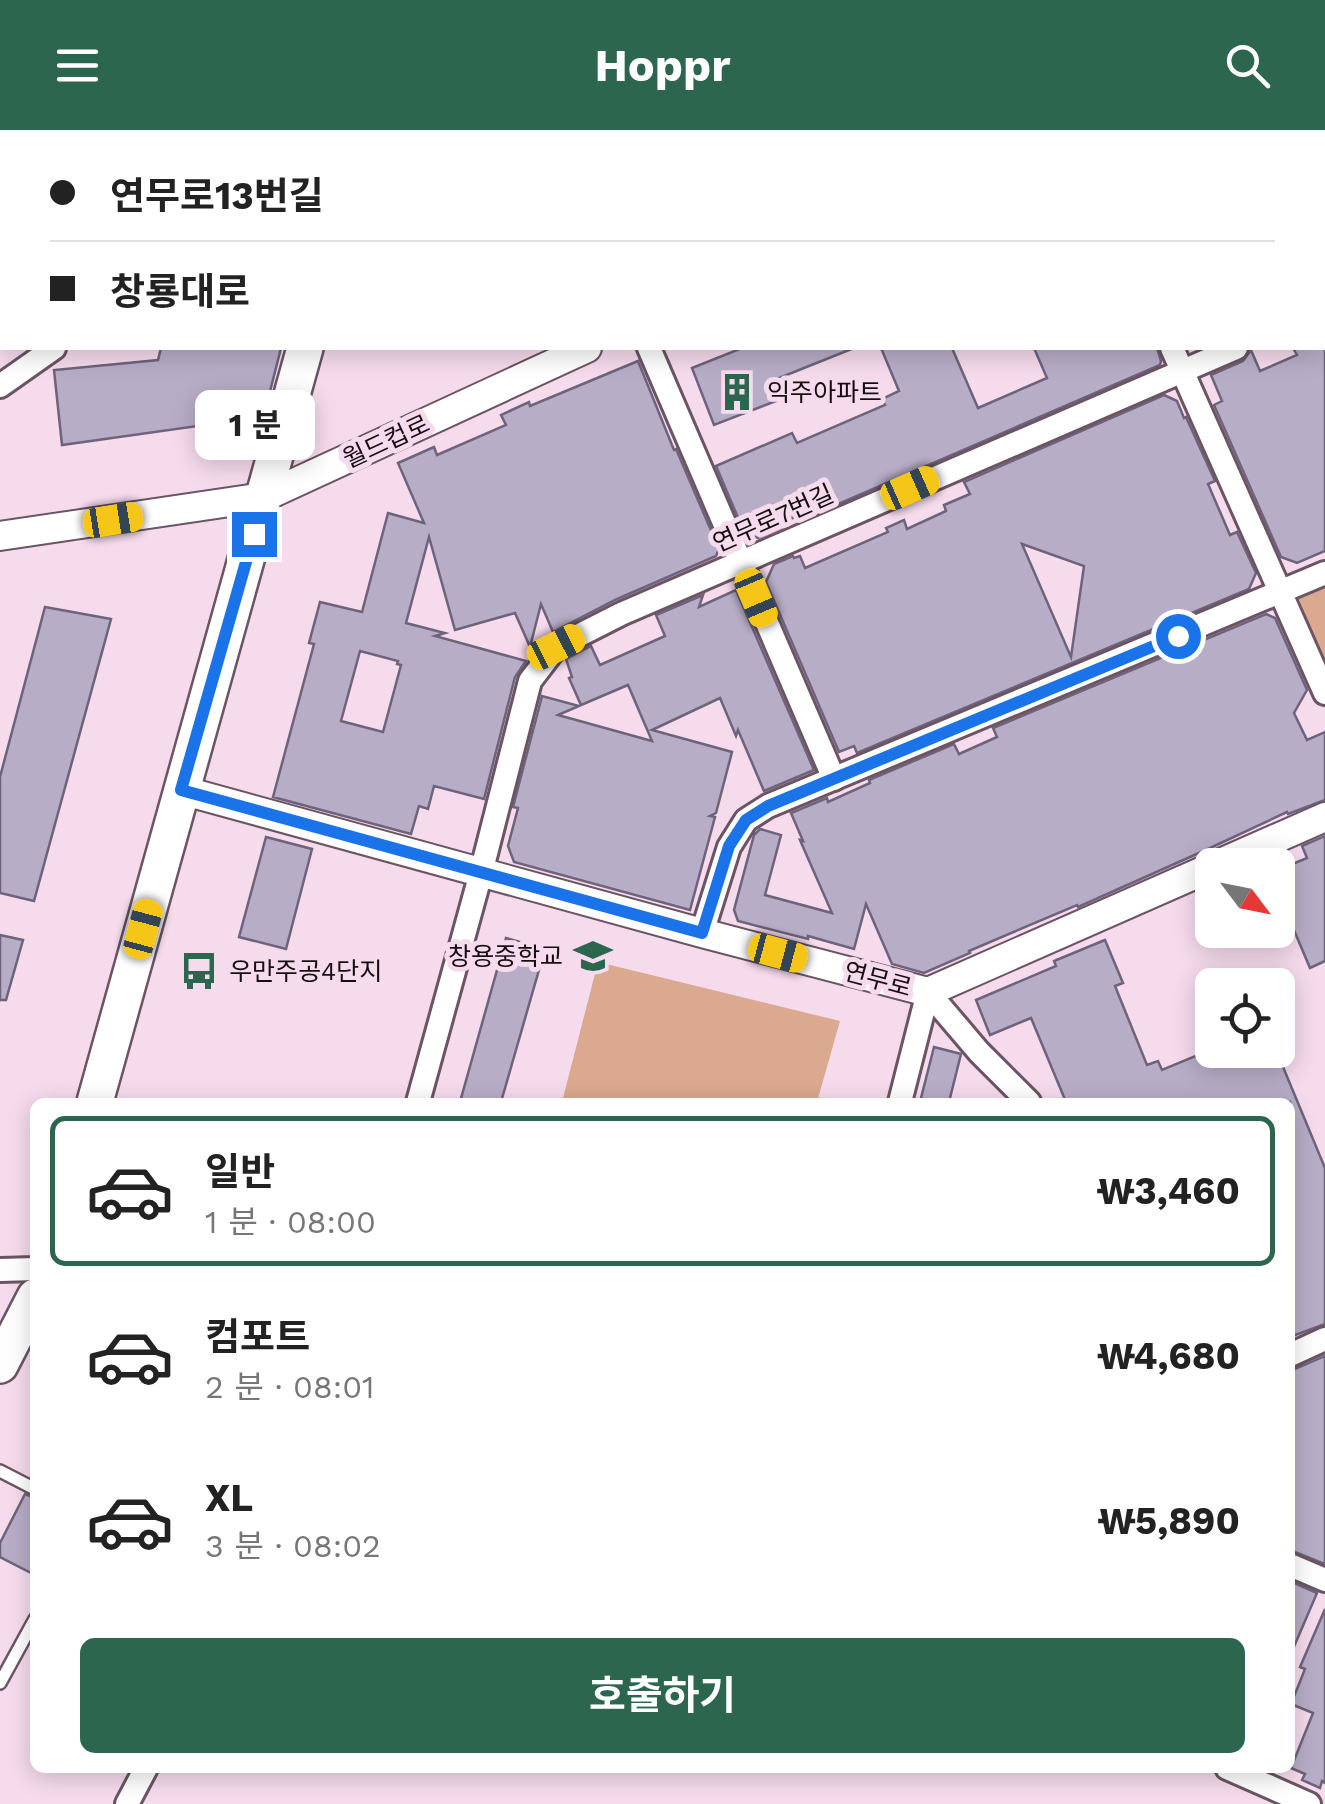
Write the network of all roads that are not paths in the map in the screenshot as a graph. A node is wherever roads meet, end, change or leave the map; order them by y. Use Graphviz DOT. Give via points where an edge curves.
graph roads {
  1 [pos="51,350"];
  2 [pos="303,350"];
  3 [pos="583,350"];
  4 [pos="650,350"];
  5 [pos="1173,350"];
  6 [pos="1231,350"];
  7 [pos="1182,370"];
  8 [pos="0,386"];
  9 [pos="264,497"];
  10 [pos="0,536"];
  11 [pos="740,562"];
  12 [pos="1325,573"];
  13 [pos="1280,592"];
  14 [pos="1325,693"];
  15 [pos="834,779"];
  16 [pos="181,790"];
  17 [pos="1325,817"];
  18 [pos="1255,848"];
  19 [pos="481,873"];
  20 [pos="1195,874"];
  21 [pos="702,933"];
  22 [pos="928,992"];
  23 [pos="97,1098"];
  24 [pos="419,1098"];
  25 [pos="901,1098"];
  26 [pos="1025,1098"];
  27 [pos="30,1269"];
  28 [pos="0,1270"];
  29 [pos="30,1307"];
  30 [pos="1325,1339"];
  31 [pos="1295,1354"];
  32 [pos="0,1365"];
  33 [pos="0,1471"];
  34 [pos="30,1486"];
  35 [pos="1295,1567"];
  36 [pos="1325,1580"];
  37 [pos="30,1628"];
  38 [pos="0,1684"];
  39 [pos="143,1773"];
  40 [pos="1239,1773"];
  41 [pos="127,1804"];
  42 [pos="1310,1804"];
  1 -- 8 [label="street"];
  2 -- 9 [label="main road"];
  3 -- 9 [label="street, 월드컵로"];
  4 -- 11 [label="street"];
  5 -- 7 [label="street"];
  6 -- 7 [label="street, 연무로7번길"];
  7 -- 11 [label="street, 연무로7번길"];
  7 -- 13 [label="street"];
  9 -- 10 [label="street, 월드컵로"];
  9 -- 16 [label="main road"];
  11 -- 15 [label="street"];
  11 -- 19 [label="street, 연무로7번길" via="556,647 530,680"];
  12 -- 13 [label="street"];
  13 -- 14 [label="street"];
  13 -- 15 [label="street"];
  15 -- 21 [label="street" via="746,820 729,846"];
  16 -- 19 [label="street, 연무로"];
  16 -- 23 [label="main road"];
  17 -- 18 [label="street, 연무로"];
  19 -- 21 [label="street, 연무로"];
  19 -- 24 [label="street, 연무로7번길"];
  20 -- 22 [label="street, 연무로"];
  21 -- 22 [label="street, 연무로"];
  22 -- 25 [label="street"];
  22 -- 26 [label="street"];
  27 -- 28 [label="street"];
  29 -- 32 [label="main road"];
  30 -- 31 [label="street"];
  33 -- 34 [label="lane"];
  35 -- 36 [label="street"];
  37 -- 38 [label="lane"];
  39 -- 41 [label="street"];
  40 -- 42 [label="street"];
}
